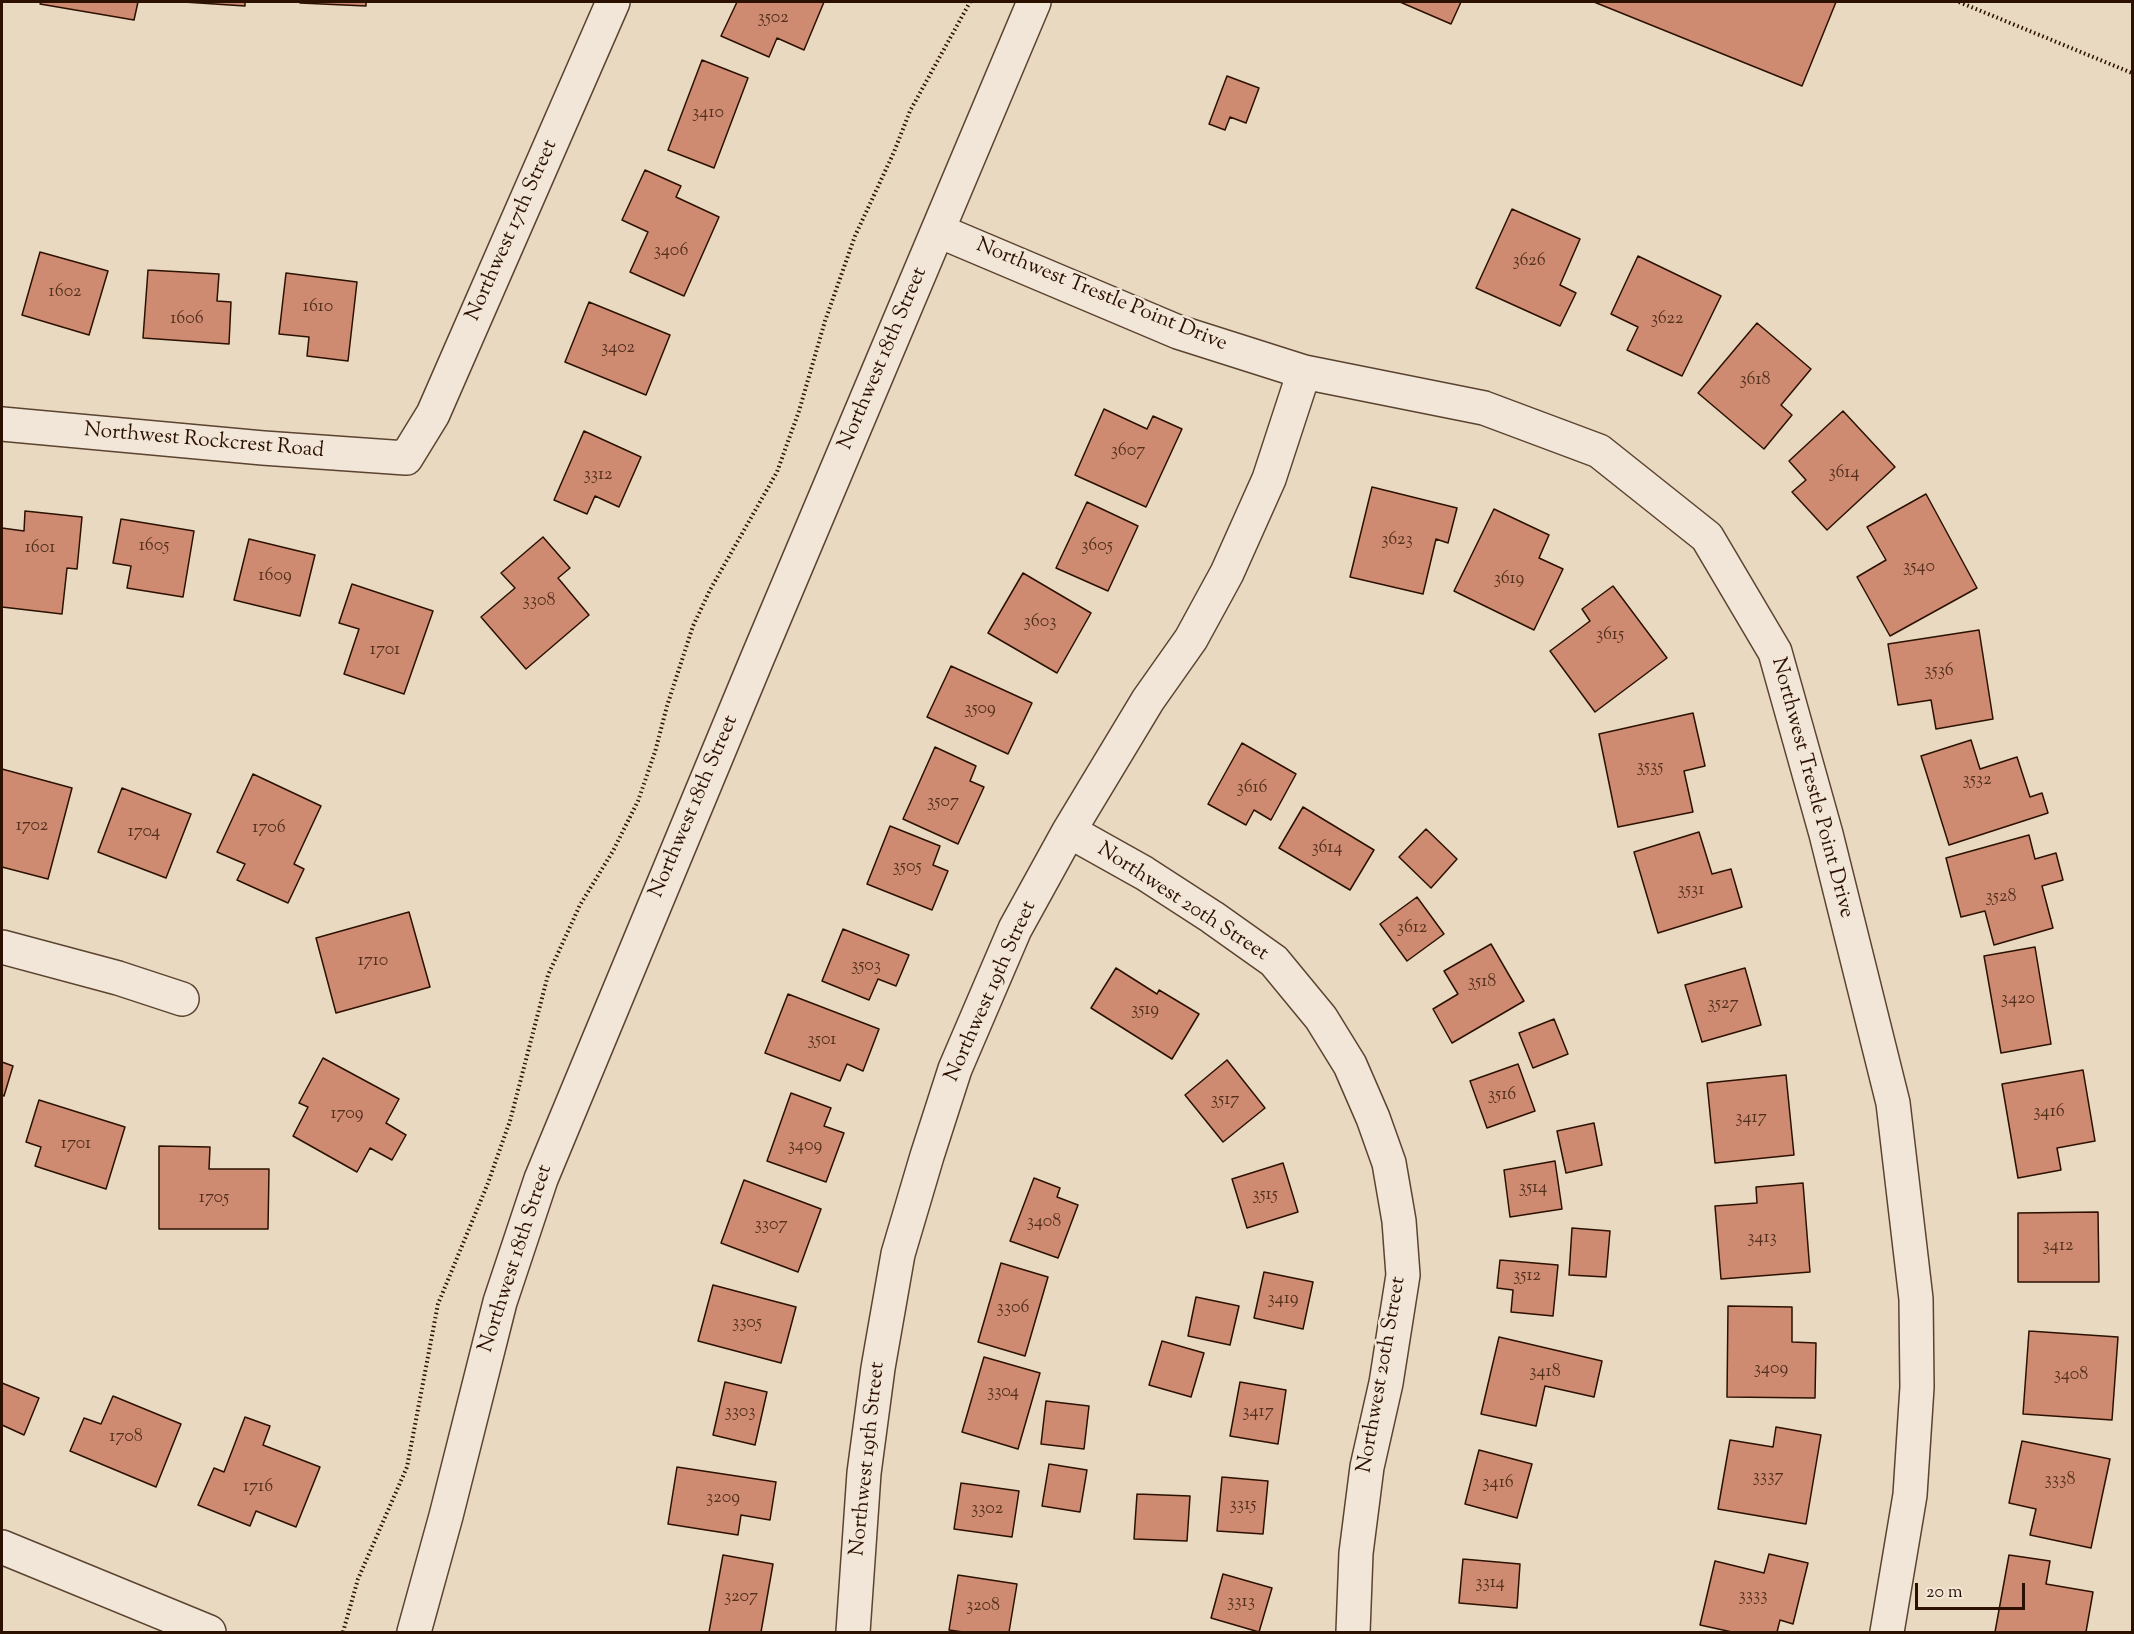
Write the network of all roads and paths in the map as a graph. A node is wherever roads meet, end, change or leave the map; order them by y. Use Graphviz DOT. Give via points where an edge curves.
graph roads {
  1 [pos="613,2"];
  2 [pos="970,2"];
  3 [pos="1034,2"];
  4 [pos="1959,2"];
  5 [pos="2133,73"];
  6 [pos="939,231"];
  7 [pos="1304,372"];
  8 [pos="2,424"];
  9 [pos="406,458"];
  10 [pos="1069,831"];
  11 [pos="2,947"];
  12 [pos="182,999"];
  13 [pos="2,1547"];
  14 [pos="209,1632"];
  15 [pos="343,1632"];
  16 [pos="414,1632"];
  17 [pos="853,1632"];
  18 [pos="1353,1632"];
  19 [pos="1887,1632"];
  1 -- 9 [label="street, Northwest 17th Street" via="433,414"];
  2 -- 15 [label="path" via="910,111 855,236 777,472 693,626 638,801 580,905 548,975 510,1121 438,1304 407,1467 358,1579"];
  3 -- 6 [label="street, Northwest 18th Street"];
  4 -- 5 [label="path"];
  6 -- 7 [label="street, Northwest Trestle Point Drive" via="1178,332"];
  6 -- 16 [label="street, Northwest 18th Street" via="541,1179 500,1302"];
  7 -- 10 [label="street, Northwest 19th Street" via="1269,479 1227,573 1191,639 1148,700"];
  7 -- 19 [label="street, Northwest Trestle Point Drive" via="1484,408 1599,451 1707,537 1775,652 1826,834 1893,1103 1916,1299 1917,1387 1910,1495"];
  8 -- 9 [label="street, Northwest Rockcrest Road"];
  10 -- 17 [label="street, Northwest 19th Street" via="1015,929 955,1069 898,1254 864,1473"];
  10 -- 18 [label="street, Northwest 20th Street" via="1154,879 1274,961 1321,1018 1350,1065 1389,1163 1403,1275 1386,1383 1367,1467 1356,1553"];
  11 -- 12 [label="street"];
  13 -- 14 [label="street"];
}
